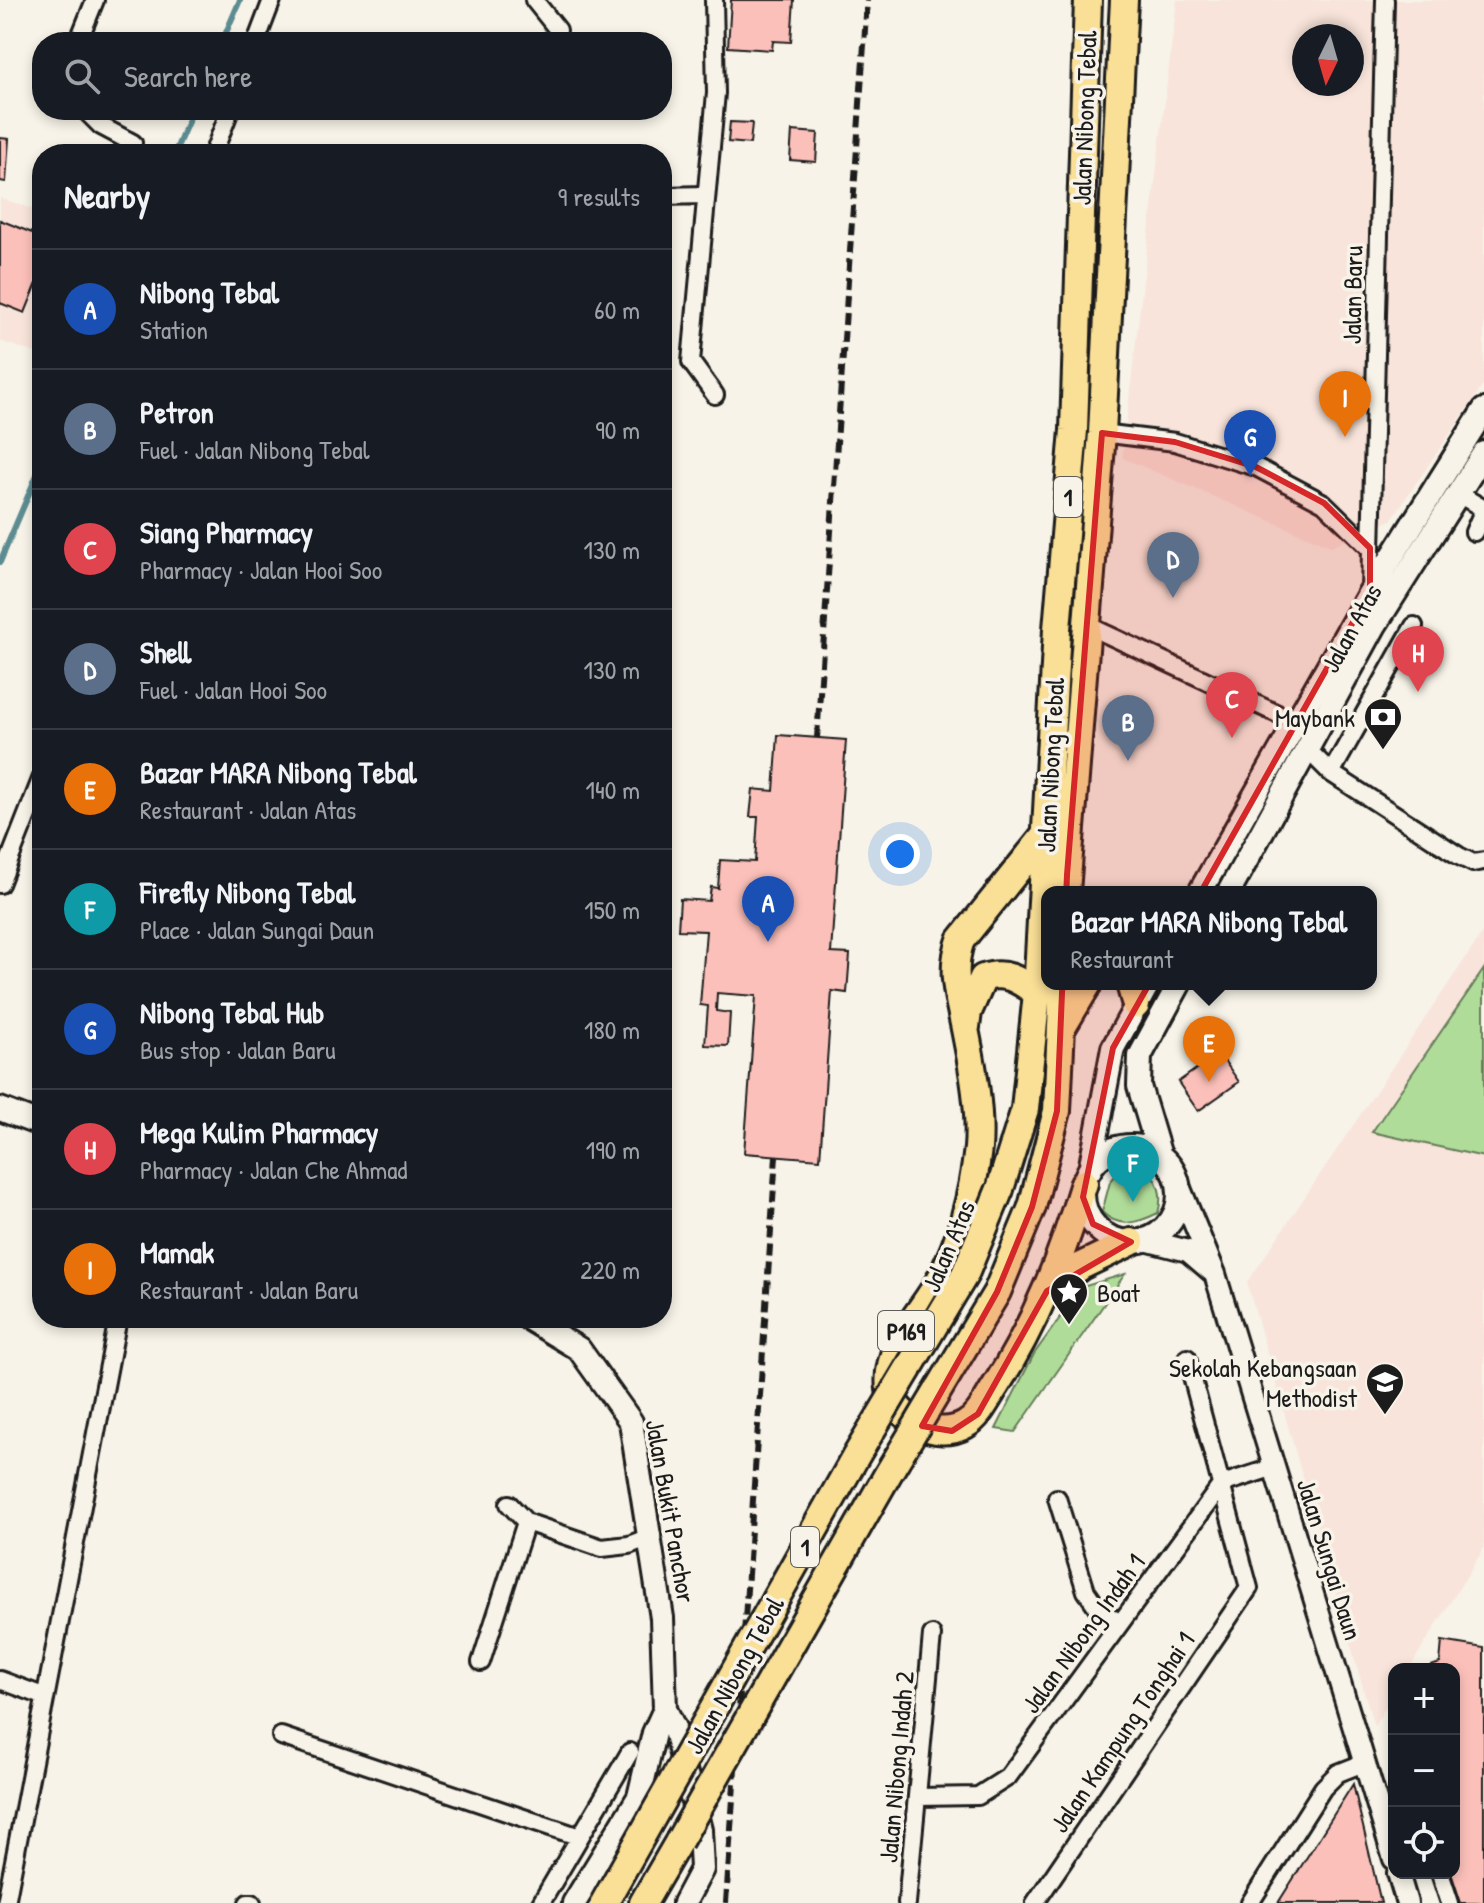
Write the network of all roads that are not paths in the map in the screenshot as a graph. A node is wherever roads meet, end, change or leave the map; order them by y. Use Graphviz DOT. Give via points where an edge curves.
graph roads {
  1 [pos="95,0"];
  2 [pos="272,0"];
  3 [pos="534,0"];
  4 [pos="714,0"];
  5 [pos="1088,0"];
  6 [pos="1124,0"];
  7 [pos="1385,0"];
  8 [pos="558,30"];
  9 [pos="82,32"];
  10 [pos="260,32"];
  11 [pos="95,120"];
  12 [pos="226,120"];
  13 [pos="133,143"];
  14 [pos="217,144"];
  15 [pos="705,195"];
  16 [pos="672,196"];
  17 [pos="715,395"];
  18 [pos="1484,410"];
  19 [pos="1102,433"];
  20 [pos="1484,453"];
  21 [pos="1457,493"];
  22 [pos="1474,532"];
  23 [pos="1370,548"];
  24 [pos="1370,592"];
  25 [pos="1089,626"];
  26 [pos="1414,626"];
  27 [pos="1297,723"];
  28 [pos="1307,749"];
  29 [pos="1331,773"];
  30 [pos="32,802"];
  31 [pos="1047,833"];
  32 [pos="1484,861"];
  33 [pos="0,884"];
  34 [pos="1044,886"];
  35 [pos="1068,886"];
  36 [pos="1203,886"];
  37 [pos="1232,886"];
  38 [pos="1041,929"];
  39 [pos="1063,990"];
  40 [pos="1084,990"];
  41 [pos="1176,990"];
  42 [pos="1138,991"];
  43 [pos="1037,993"];
  44 [pos="1061,1029"];
  45 [pos="966,1032"];
  46 [pos="0,1109"];
  47 [pos="32,1121"];
  48 [pos="1160,1156"];
  49 [pos="1087,1177"];
  50 [pos="1177,1181"];
  51 [pos="1138,1241"];
  52 [pos="1215,1274"];
  53 [pos="1047,1291"];
  54 [pos="116,1328"];
  55 [pos="544,1328"];
  56 [pos="1187,1358"];
  57 [pos="1275,1467"];
  58 [pos="1222,1484"];
  59 [pos="1057,1498"];
  60 [pos="509,1504"];
  61 [pos="526,1522"];
  62 [pos="652,1536"];
  63 [pos="1119,1623"];
  64 [pos="932,1635"];
  65 [pos="481,1662"];
  66 [pos="0,1680"];
  67 [pos="43,1696"];
  68 [pos="665,1709"];
  69 [pos="281,1736"];
  70 [pos="630,1752"];
  71 [pos="1366,1762"];
  72 [pos="639,1797"];
  73 [pos="918,1797"];
  74 [pos="697,1806"];
  75 [pos="580,1837"];
  76 [pos="1388,1838"];
  77 [pos="6,1861"];
  78 [pos="1400,1879"];
  79 [pos="1442,1879"];
  80 [pos="6,1903"];
  81 [pos="541,1903"];
  82 [pos="574,1903"];
  83 [pos="604,1903"];
  84 [pos="643,1903"];
  85 [pos="684,1903"];
  86 [pos="907,1903"];
  87 [pos="1035,1903"];
  88 [pos="1250,1903"];
  89 [pos="1407,1903"];
  90 [pos="1450,1903"];
  1 -- 9 [label="street"];
  2 -- 10 [label="street"];
  3 -- 8 [label="street"];
  4 -- 15 [label="street" via="716,93"];
  5 -- 31 [label="highway, Jalan Nibong Tebal / 1" via="1074,430"];
  6 -- 19 [label="highway, Jalan Nibong Tebal / 1"];
  7 -- 23 [label="street, Jalan Baru"];
  11 -- 13 [label="street"];
  12 -- 14 [label="street"];
  15 -- 16 [label="street"];
  15 -- 17 [label="street" via="691,362"];
  18 -- 24 [label="main road, Jalan Atas"];
  19 -- 23 [label="street" via="1175,442 1256,467 1324,503"];
  19 -- 25 [label="highway, Jalan Nibong Tebal / 1"];
  20 -- 21 [label="main road, Jalan Atas"];
  21 -- 22 [label="street" via="1484,509"];
  21 -- 28 [label="main road, Jalan Atas" via="1375,625"];
  23 -- 24 [label="street, Jalan Baru"];
  24 -- 27 [label="main road, Jalan Atas"];
  25 -- 27 [label="street"];
  25 -- 35 [label="highway, Jalan Nibong Tebal / 1"];
  26 -- 29 [label="street"];
  27 -- 36 [label="main road, Jalan Atas"];
  28 -- 29 [label="street"];
  28 -- 37 [label="main road, Jalan Atas"];
  29 -- 32 [label="street" via="1459,856 1473,863"];
  30 -- 33 [label="street"];
  31 -- 34 [label="highway, Jalan Nibong Tebal / 1"];
  31 -- 45 [label="highway, P169" via="961,940 955,956 956,1000"];
  38 -- 43 [label="highway, Jalan Nibong Tebal / 1"];
  39 -- 44 [label="highway, Jalan Nibong Tebal / 1"];
  40 -- 44 [label="highway"];
  41 -- 48 [label="main road" via="1140,1056 1139,1086"];
  42 -- 49 [label="main road, Jalan Atas / P169" via="1113,1048"];
  43 -- 45 [label="highway" via="1008,976 983,978 968,1012"];
  43 -- 83 [label="highway, Jalan Nibong Tebal / 1, bridge" via="1025,1109 965,1274"];
  44 -- 84 [label="highway, Jalan Nibong Tebal / 1, bridge" via="1057,1111 1032,1207 997,1292"];
  45 -- 53 [label="highway, Jalan Atas / P169" via="978,1145 970,1201 942,1276 893,1357 890,1392 900,1412 940,1431 966,1425 1023,1343"];
  46 -- 47 [label="main road"];
  48 -- 49 [label="main road" via="1129,1146 1100,1158"];
  48 -- 50 [label="main road"];
  49 -- 51 [label="main road" via="1083,1197 1093,1224 1104,1234"];
  49 -- 53 [label="highway, Jalan Atas / P169"];
  50 -- 51 [label="main road" via="1179,1196 1170,1223"];
  50 -- 52 [label="street, Jalan Sungai Daun"];
  51 -- 52 [label="street" via="1188,1251"];
  51 -- 53 [label="highway, Jalan Atas" via="1081,1266"];
  52 -- 57 [label="street, Jalan Sungai Daun"];
  54 -- 67 [label="street"];
  55 -- 62 [label="main road, Jalan Bukit Panchor" via="579,1349 622,1404 631,1422"];
  56 -- 58 [label="street"];
  57 -- 58 [label="street"];
  57 -- 71 [label="street, Jalan Sungai Daun"];
  58 -- 63 [label="street, Jalan Nibong Indah 1"];
  58 -- 87 [label="street, Jalan Kampung Tonghai 1" via="1249,1588"];
  59 -- 63 [label="street" via="1086,1591"];
  60 -- 61 [label="street"];
  61 -- 62 [label="street" via="602,1548"];
  61 -- 65 [label="street"];
  62 -- 68 [label="main road, Jalan Bukit Panchor"];
  63 -- 73 [label="street, Jalan Nibong Indah 1" via="1008,1777 978,1796"];
  64 -- 73 [label="street, Jalan Nibong Indah 2"];
  66 -- 67 [label="street"];
  67 -- 77 [label="street"];
  68 -- 72 [label="main road, Jalan Bukit Panchor"];
  68 -- 74 [label="main road, Jalan Bukit Panchor"];
  69 -- 75 [label="street"];
  70 -- 75 [label="street"];
  71 -- 76 [label="street, Jalan Sungai Daun"];
  71 -- 88 [label="street" via="1338,1773 1323,1788"];
  72 -- 74 [label="main road" via="669,1792"];
  72 -- 82 [label="main road, Jalan Bukit Panchor"];
  73 -- 86 [label="street, Jalan Nibong Indah 2"];
  74 -- 85 [label="main road, Jalan Bukit Panchor" via="702,1869"];
  75 -- 81 [label="street"];
  77 -- 80 [label="street"];
  78 -- 89 [label="street"];
  79 -- 90 [label="street"];
}
